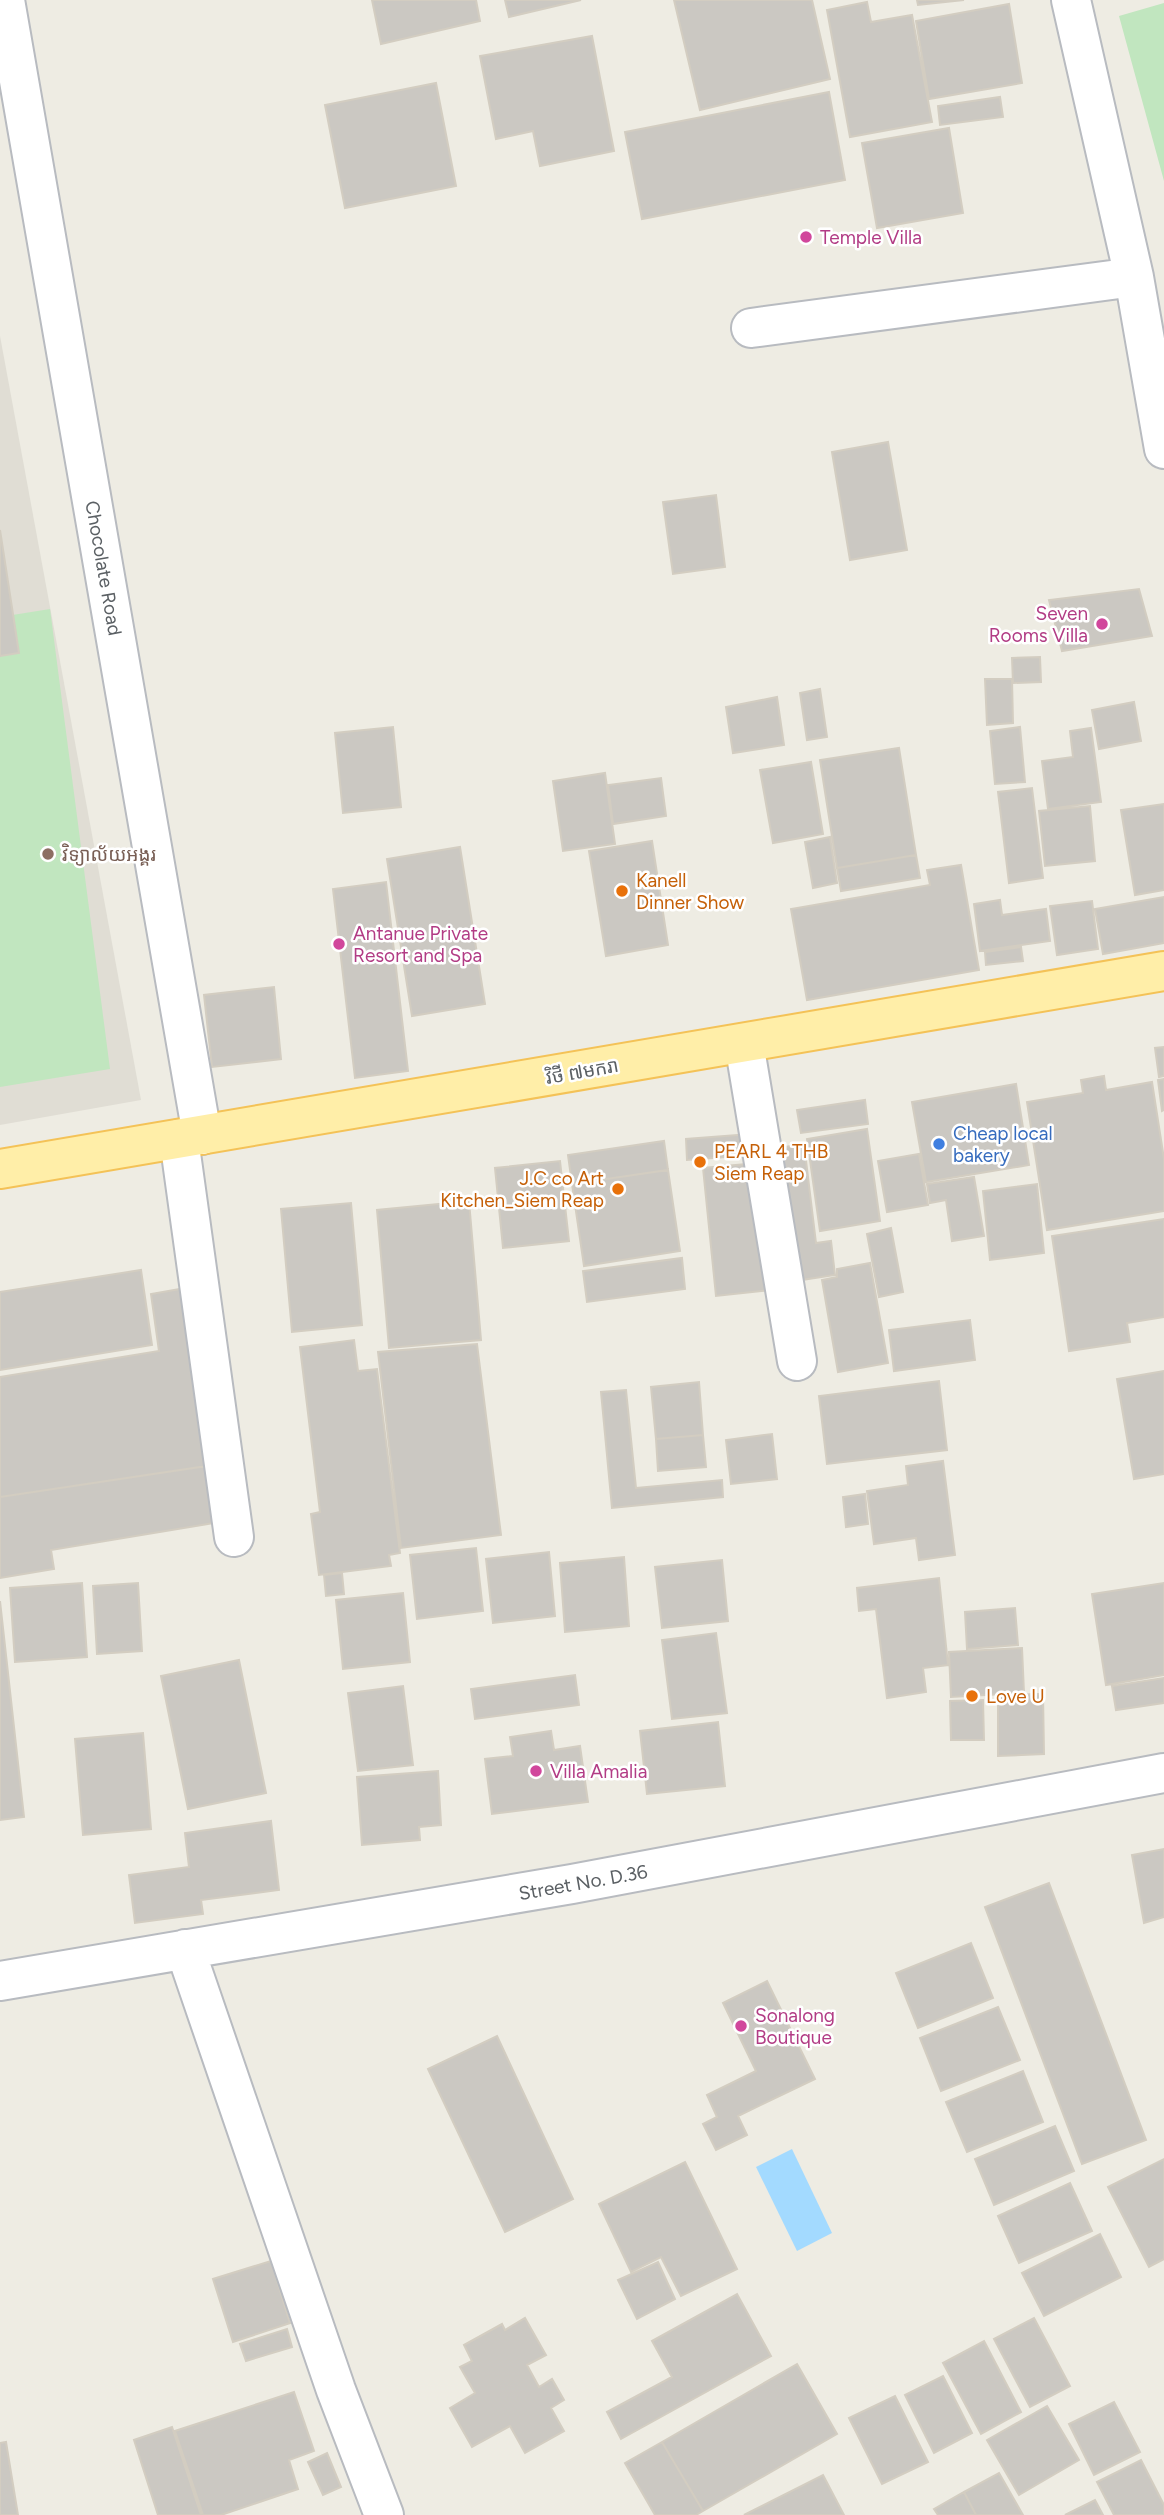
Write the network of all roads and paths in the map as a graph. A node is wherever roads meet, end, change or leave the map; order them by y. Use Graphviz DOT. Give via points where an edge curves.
graph roads {
  1 [pos="5,0"];
  2 [pos="1071,0"];
  3 [pos="1134,277"];
  4 [pos="751,328"];
  5 [pos="1164,449"];
  6 [pos="1164,971"];
  7 [pos="744,1043"];
  8 [pos="191,1137"];
  9 [pos="0,1169"];
  10 [pos="797,1361"];
  11 [pos="234,1536"];
  12 [pos="1164,1773"];
  13 [pos="185,1949"];
  14 [pos="0,1980"];
  15 [pos="384,2515"];
  1 -- 8 [label="street, Chocolate Road"];
  2 -- 3 [label="street"];
  3 -- 4 [label="street"];
  3 -- 5 [label="street"];
  6 -- 7 [label="main road, វិថី ៧មករា"];
  7 -- 8 [label="main road, វិថី ៧មករា"];
  7 -- 10 [label="street"];
  8 -- 9 [label="main road, វិថី ៧មករា"];
  8 -- 11 [label="street, Chocolate Road"];
  12 -- 13 [label="street, Street No. D.36" via="572,1884"];
  13 -- 14 [label="street, Street No. D.36"];
  13 -- 15 [label="street" via="336,2390"];
}
